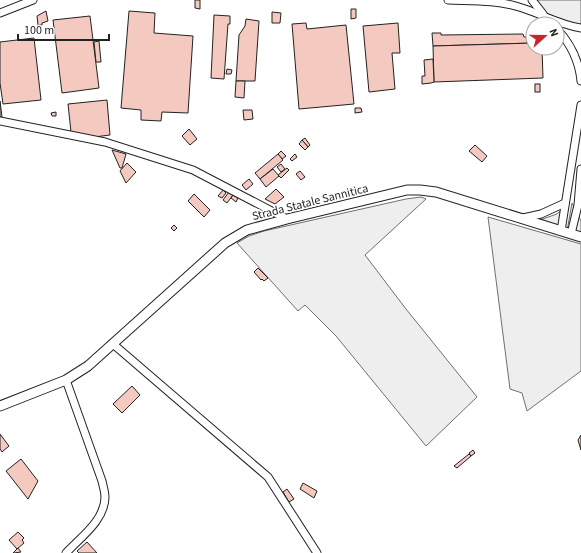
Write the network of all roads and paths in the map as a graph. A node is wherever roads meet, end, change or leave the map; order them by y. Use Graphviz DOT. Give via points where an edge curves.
graph roads {
  1 [pos="33,0"];
  2 [pos="448,0"];
  3 [pos="532,0"];
  4 [pos="0,13"];
  5 [pos="543,15"];
  6 [pos="581,28"];
  7 [pos="565,37"];
  8 [pos="581,81"];
  9 [pos="581,105"];
  10 [pos="0,121"];
  11 [pos="581,169"];
  12 [pos="565,203"];
  13 [pos="580,207"];
  14 [pos="520,218"];
  15 [pos="287,219"];
  16 [pos="561,231"];
  17 [pos="571,234"];
  18 [pos="581,237"];
  19 [pos="113,344"];
  20 [pos="66,380"];
  21 [pos="0,406"];
  22 [pos="66,553"];
  23 [pos="318,553"];
  1 -- 4 [label="street"];
  2 -- 5 [label="street" via="493,2"];
  3 -- 5 [label="street"];
  5 -- 6 [label="street" via="555,22"];
  7 -- 8 [label="street" via="576,57"];
  9 -- 12 [label="street"];
  10 -- 15 [label="street" via="105,142 193,170"];
  11 -- 13 [label="street"];
  12 -- 14 [label="street" via="541,214"];
  12 -- 16 [label="street"];
  13 -- 17 [label="street"];
  14 -- 15 [label="main road, Strada Statale Sannitica" via="436,192 407,190"];
  14 -- 16 [label="main road, Strada Statale Sannitica"];
  15 -- 19 [label="main road, Strada Statale Sannitica" via="247,230 225,243"];
  16 -- 17 [label="main road, Strada Statale Sannitica"];
  17 -- 18 [label="main road, Strada Statale Sannitica"];
  19 -- 20 [label="main road, Strada Statale Sannitica" via="88,366"];
  19 -- 23 [label="street" via="268,477"];
  20 -- 21 [label="main road, Strada Statale Sannitica"];
  20 -- 22 [label="street" via="105,496 99,518"];
}
